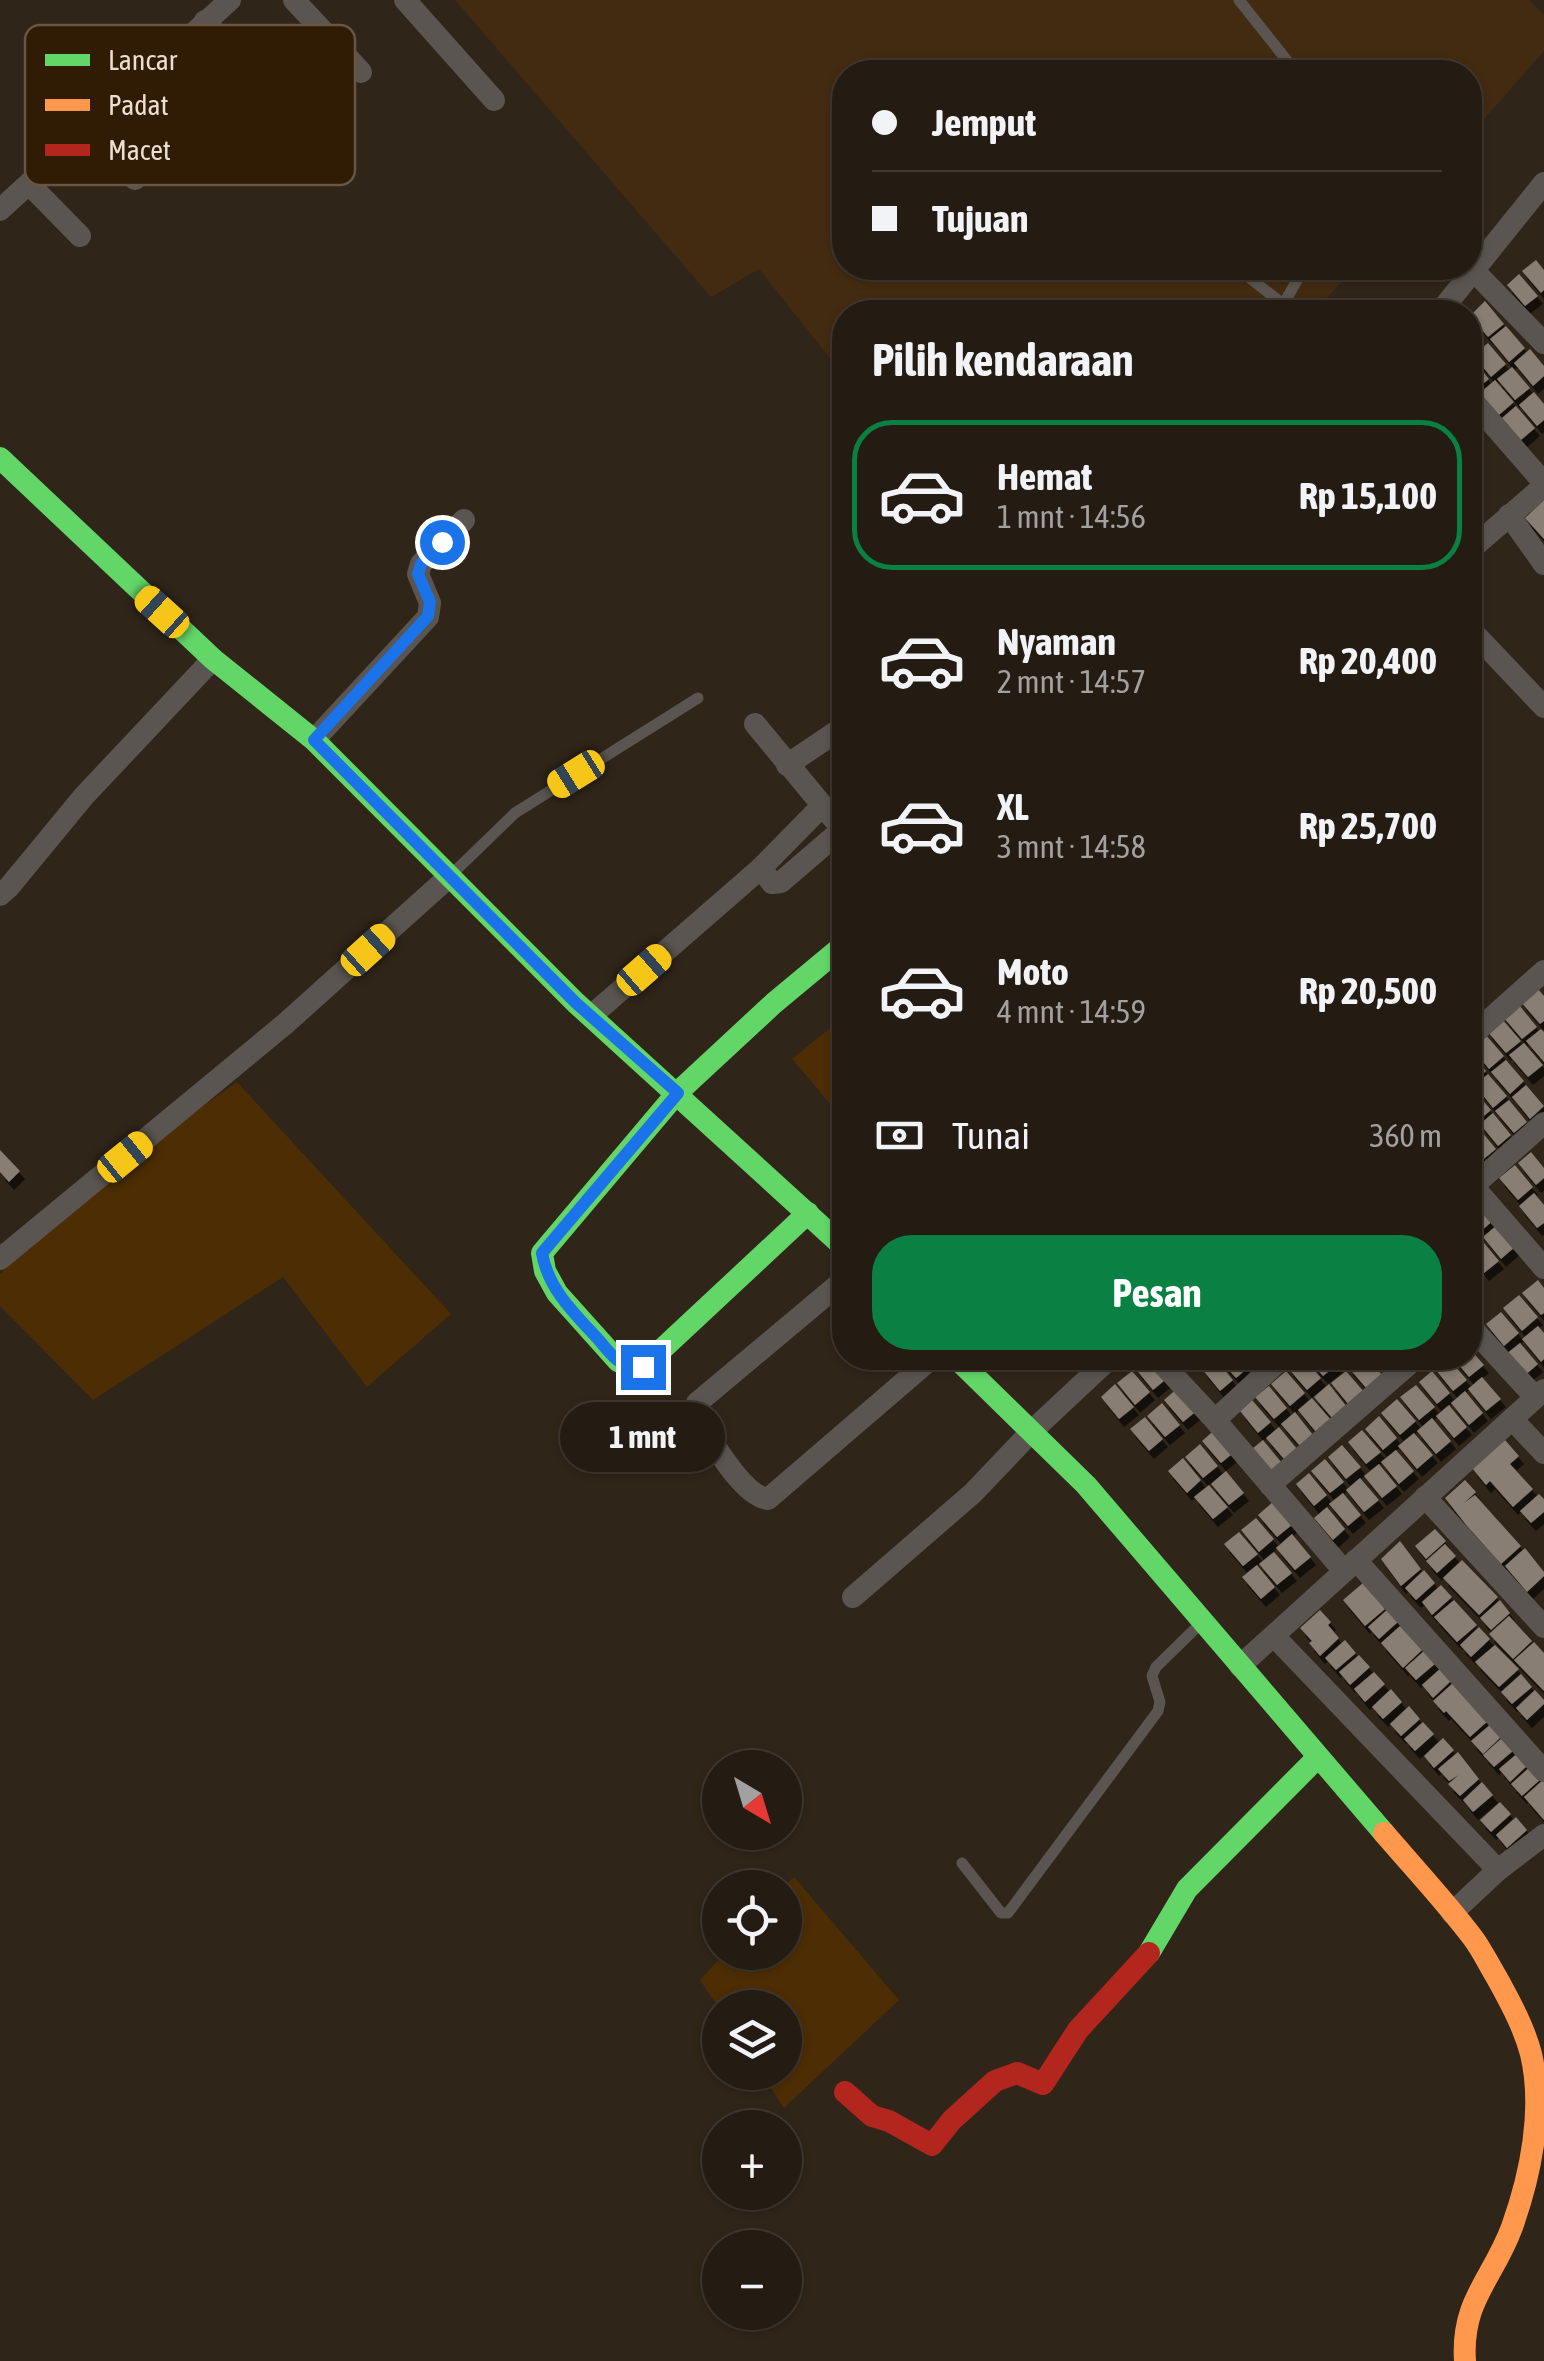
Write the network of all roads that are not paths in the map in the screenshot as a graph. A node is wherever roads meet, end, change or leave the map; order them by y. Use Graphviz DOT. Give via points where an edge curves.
graph roads {
  1 [pos="230,0"];
  2 [pos="294,0"];
  3 [pos="405,0"];
  4 [pos="1239,0"];
  5 [pos="206,21"];
  6 [pos="202,25"];
  7 [pos="210,25"];
  8 [pos="317,25"];
  9 [pos="1286,60"];
  10 [pos="355,66"];
  11 [pos="361,72"];
  12 [pos="494,100"];
  13 [pos="28,185"];
  14 [pos="30,185"];
  15 [pos="1540,198"];
  16 [pos="0,210"];
  17 [pos="80,236"];
  18 [pos="1482,261"];
  19 [pos="1482,278"];
  20 [pos="1250,280"];
  21 [pos="1466,280"];
  22 [pos="1272,300"];
  23 [pos="1450,300"];
  24 [pos="1544,343"];
  25 [pos="1482,412"];
  26 [pos="0,458"];
  27 [pos="1544,484"];
  28 [pos="1508,514"];
  29 [pos="464,520"];
  30 [pos="1482,539"];
  31 [pos="1544,564"];
  32 [pos="1482,642"];
  33 [pos="213,659"];
  34 [pos="698,698"];
  35 [pos="1544,707"];
  36 [pos="754,724"];
  37 [pos="832,734"];
  38 [pos="314,740"];
  39 [pos="786,764"];
  40 [pos="822,806"];
  41 [pos="832,816"];
  42 [pos="832,838"];
  43 [pos="761,868"];
  44 [pos="451,875"];
  45 [pos="0,895"];
  46 [pos="832,955"];
  47 [pos="1544,971"];
  48 [pos="591,1016"];
  49 [pos="1482,1025"];
  50 [pos="678,1093"];
  51 [pos="1544,1123"];
  52 [pos="1482,1176"];
  53 [pos="1482,1194"];
  54 [pos="808,1214"];
  55 [pos="832,1236"];
  56 [pos="1540,1254"];
  57 [pos="0,1259"];
  58 [pos="832,1290"];
  59 [pos="1482,1337"];
  60 [pos="918,1370"];
  61 [pos="975,1370"];
  62 [pos="1097,1370"];
  63 [pos="1168,1370"];
  64 [pos="1269,1370"];
  65 [pos="1402,1370"];
  66 [pos="1540,1393"];
  67 [pos="1512,1419"];
  68 [pos="1215,1420"];
  69 [pos="1032,1431"];
  70 [pos="1544,1453"];
  71 [pos="1270,1485"];
  72 [pos="1425,1498"];
  73 [pos="1350,1565"];
  74 [pos="853,1596"];
  75 [pos="1202,1622"];
  76 [pos="1544,1626"];
  77 [pos="1274,1636"];
  78 [pos="1240,1666"];
  79 [pos="1318,1757"];
  80 [pos="1544,1771"];
  81 [pos="1544,1835"];
  82 [pos="962,1863"];
  83 [pos="1498,1870"];
  84 [pos="1452,1913"];
  85 [pos="845,2092"];
  86 [pos="1465,2361"];
  1 -- 5 [label="street"];
  2 -- 8 [label="street"];
  3 -- 12 [label="street"];
  4 -- 9 [label="lane"];
  5 -- 6 [label="street"];
  5 -- 7 [label="street"];
  10 -- 11 [label="street"];
  13 -- 16 [label="street"];
  14 -- 17 [label="street"];
  15 -- 18 [label="street"];
  19 -- 24 [label="street"];
  20 -- 22 [label="lane"];
  21 -- 23 [label="street"];
  25 -- 27 [label="street"];
  26 -- 33 [label="street"];
  27 -- 28 [label="street"];
  28 -- 30 [label="street"];
  28 -- 31 [label="street"];
  29 -- 38 [label="street" via="421,564 428,616"];
  32 -- 35 [label="street"];
  33 -- 38 [label="street"];
  33 -- 45 [label="street"];
  34 -- 44 [label="lane" via="515,812"];
  36 -- 39 [label="street"];
  37 -- 39 [label="street"];
  38 -- 44 [label="street"];
  39 -- 40 [label="street"];
  40 -- 41 [label="street"];
  40 -- 43 [label="street"];
  42 -- 43 [label="street" via="780,882 772,883"];
  43 -- 48 [label="street"];
  44 -- 48 [label="street"];
  44 -- 57 [label="street" via="285,1024"];
  46 -- 50 [label="street"];
  47 -- 49 [label="street"];
  48 -- 50 [label="street"];
  50 -- 54 [label="street"];
  50 -- 54 [label="street" via="542,1253 558,1293 618,1362 643,1367"];
  51 -- 52 [label="street"];
  53 -- 56 [label="street"];
  54 -- 55 [label="street"];
  58 -- 60 [label="street" via="695,1407 695,1416 758,1498 768,1499"];
  59 -- 66 [label="street"];
  61 -- 69 [label="street"];
  62 -- 69 [label="street"];
  63 -- 68 [label="street"];
  64 -- 68 [label="street"];
  65 -- 71 [label="street"];
  66 -- 67 [label="street"];
  67 -- 70 [label="street"];
  67 -- 72 [label="street"];
  68 -- 71 [label="street"];
  69 -- 74 [label="street" via="973,1493"];
  69 -- 75 [label="street"];
  71 -- 73 [label="street"];
  72 -- 73 [label="street"];
  72 -- 76 [label="street"];
  73 -- 77 [label="street"];
  73 -- 80 [label="street"];
  75 -- 78 [label="street"];
  75 -- 82 [label="lane" via="1156,1666 1158,1711 1008,1913 1001,1913"];
  77 -- 78 [label="street"];
  77 -- 83 [label="street"];
  78 -- 79 [label="street"];
  79 -- 84 [label="street"];
  79 -- 85 [label="street" via="1186,1890 1151,1952 1078,2030 1043,2084 1018,2072 994,2081 932,2145 872,2116"];
  81 -- 83 [label="street"];
  83 -- 84 [label="street"];
  84 -- 86 [label="street" via="1476,1940 1507,1996 1532,2057 1537,2093 1529,2173 1501,2252 1468,2310"];
}
